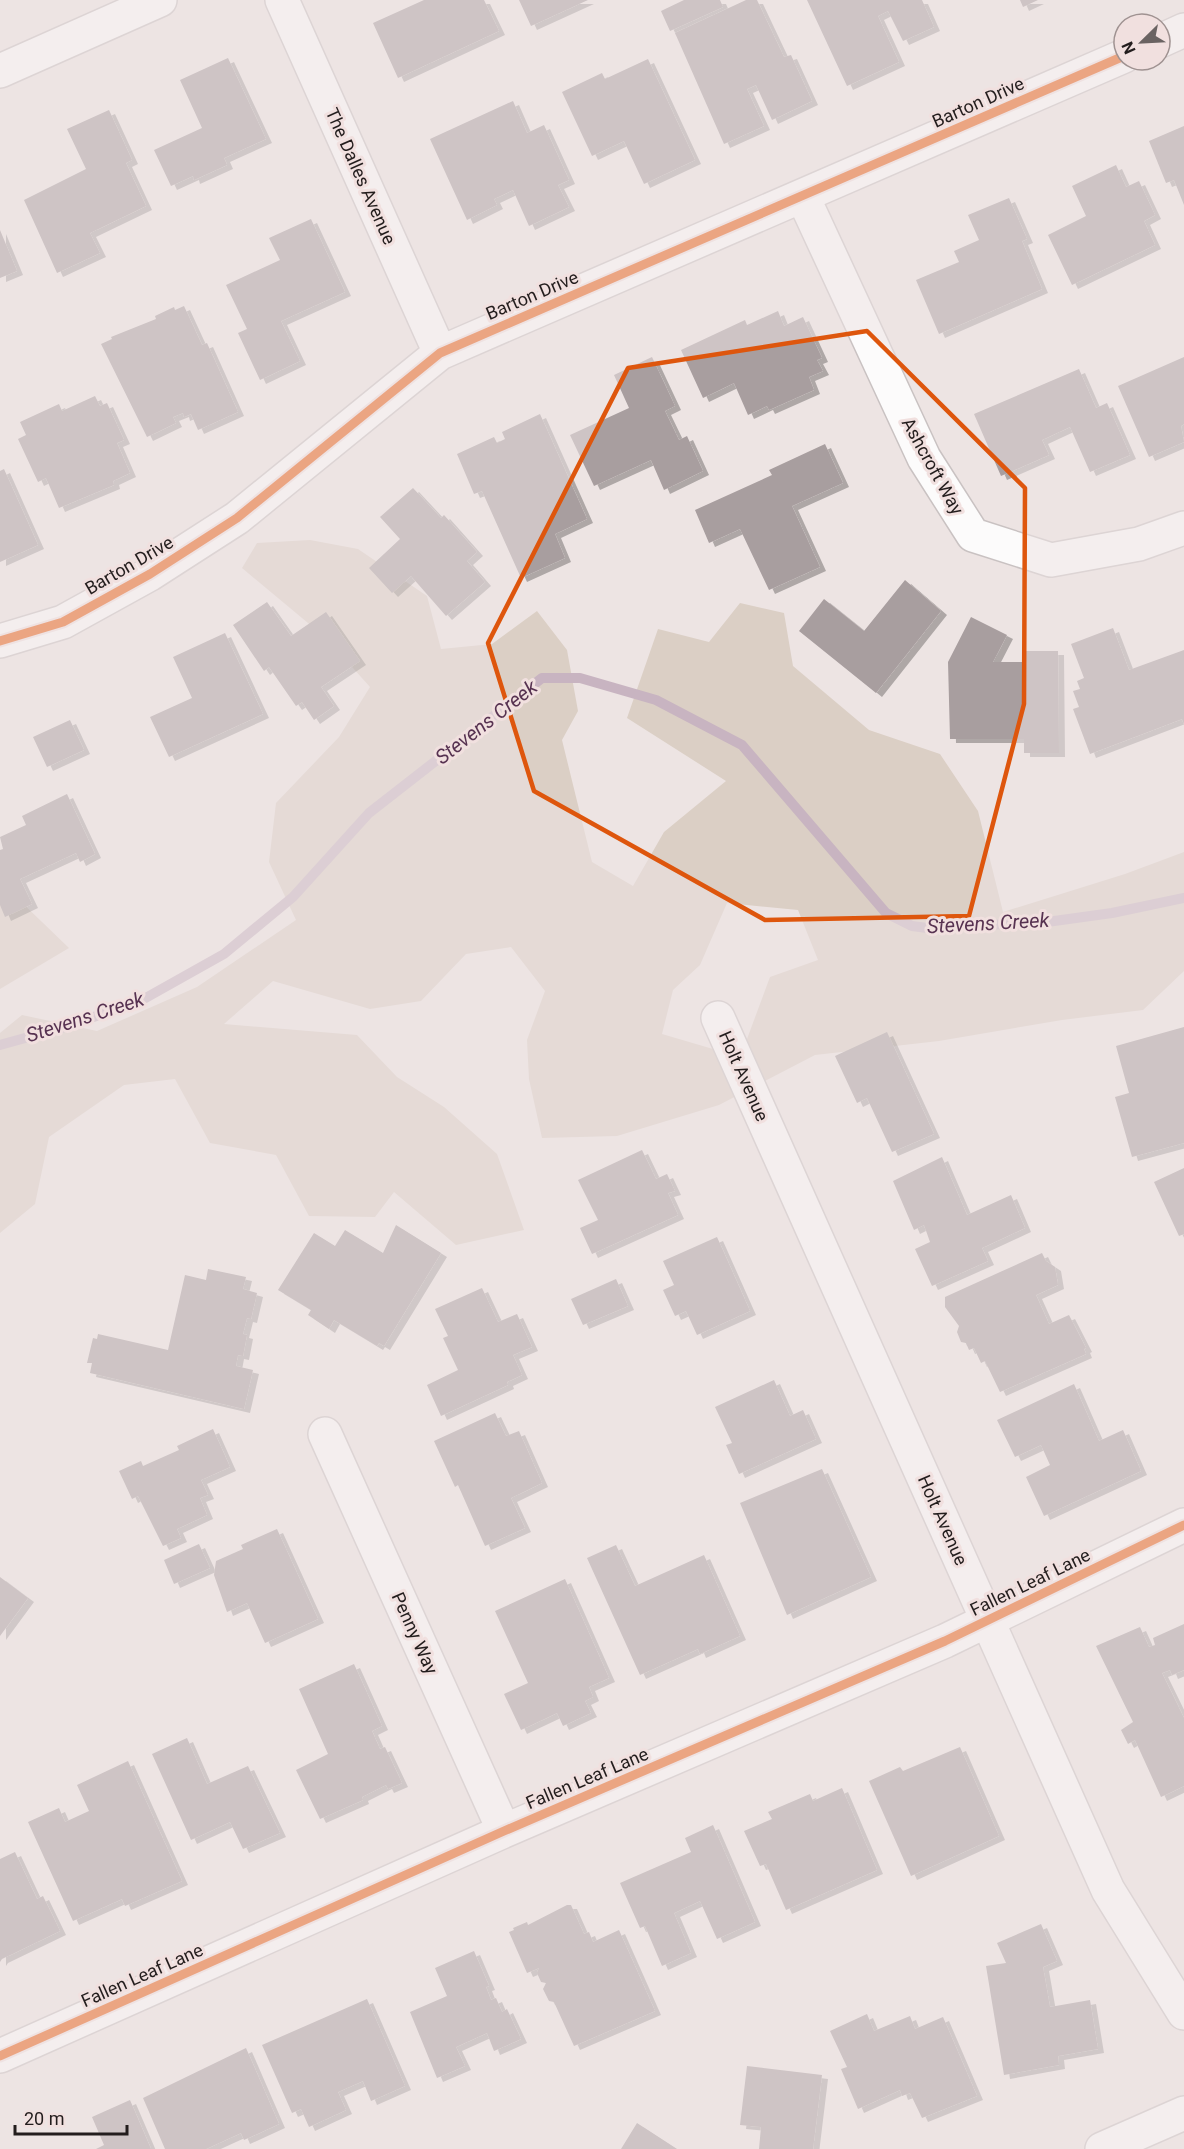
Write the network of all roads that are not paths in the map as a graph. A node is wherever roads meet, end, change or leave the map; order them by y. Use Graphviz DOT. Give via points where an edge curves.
graph roads {
  1 [pos="160,0"];
  2 [pos="282,0"];
  3 [pos="1112,61"];
  4 [pos="0,71"];
  5 [pos="803,196"];
  6 [pos="440,353"];
  7 [pos="1184,528"];
  8 [pos="0,641"];
  9 [pos="718,1018"];
  10 [pos="325,1434"];
  11 [pos="1184,1525"];
  12 [pos="988,1621"];
  13 [pos="504,1831"];
  14 [pos="1184,2013"];
  15 [pos="0,2056"];
  16 [pos="1184,2113"];
  17 [pos="1102,2149"];
  1 -- 4 [label="street"];
  2 -- 6 [label="street, The Dalles Avenue"];
  3 -- 5 [label="street, Barton Drive"];
  5 -- 6 [label="street, Barton Drive"];
  5 -- 7 [label="street, Ashcroft Way" via="924,458 973,535 1051,560 1139,544"];
  6 -- 8 [label="street, Barton Drive" via="237,518 150,574 63,622"];
  9 -- 12 [label="street, Holt Avenue"];
  10 -- 13 [label="street, Penny Way"];
  11 -- 12 [label="street, Fallen Leaf Lane"];
  12 -- 13 [label="street, Fallen Leaf Lane"];
  12 -- 14 [label="street, Holt Avenue" via="1108,1890"];
  13 -- 15 [label="street, Fallen Leaf Lane"];
  16 -- 17 [label="street"];
}
